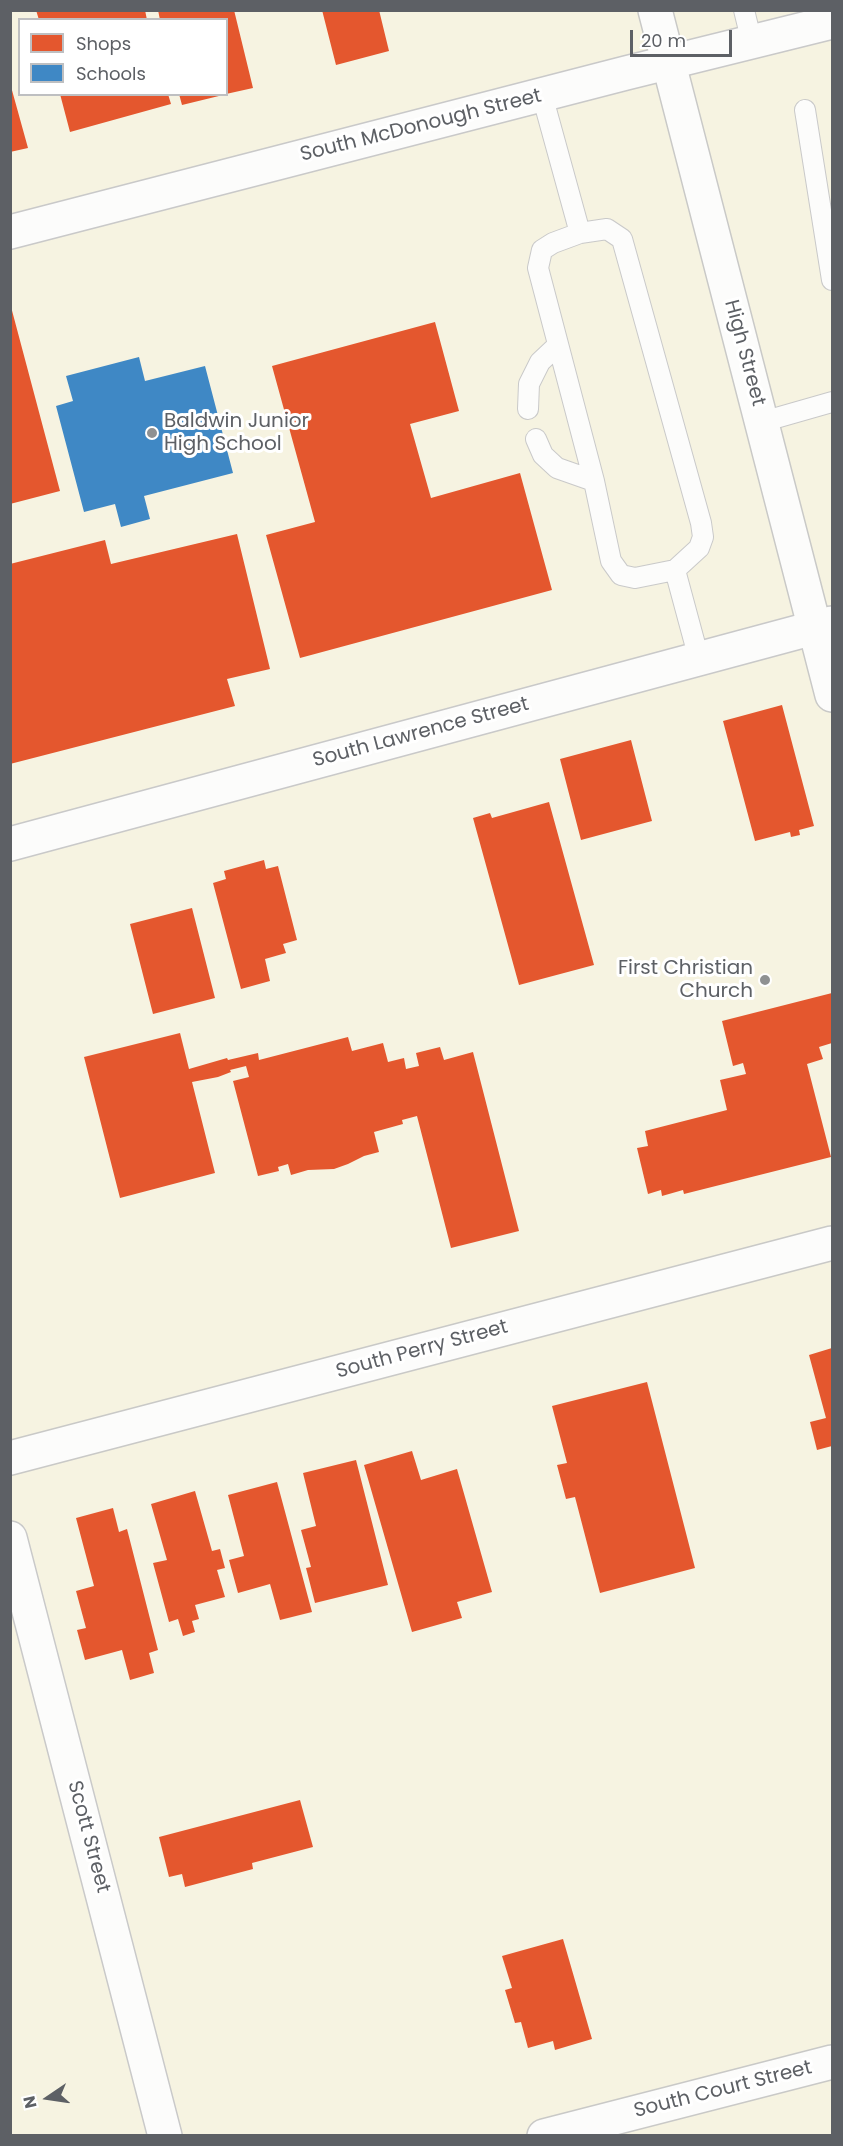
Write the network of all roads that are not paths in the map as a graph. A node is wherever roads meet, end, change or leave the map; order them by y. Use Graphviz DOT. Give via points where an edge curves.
graph roads {
  1 [pos="655,10"];
  2 [pos="744,10"];
  3 [pos="832,22"];
  4 [pos="752,43"];
  5 [pos="669,62"];
  6 [pos="542,95"];
  7 [pos="805,110"];
  8 [pos="10,232"];
  9 [pos="580,233"];
  10 [pos="832,280"];
  11 [pos="558,345"];
  12 [pos="832,402"];
  13 [pos="528,409"];
  14 [pos="762,422"];
  15 [pos="536,439"];
  16 [pos="594,481"];
  17 [pos="675,570"];
  18 [pos="824,625"];
  19 [pos="699,658"];
  20 [pos="832,695"];
  21 [pos="10,844"];
  22 [pos="832,1243"];
  23 [pos="10,1458"];
  24 [pos="10,1538"];
  25 [pos="832,2062"];
  26 [pos="165,2136"];
  27 [pos="544,2136"];
  1 -- 5 [label="street, High Street"];
  2 -- 4 [label="lane"];
  3 -- 4 [label="street, South McDonough Street"];
  4 -- 5 [label="street, South McDonough Street"];
  5 -- 6 [label="street, South McDonough Street"];
  5 -- 14 [label="street, High Street"];
  6 -- 8 [label="street, South McDonough Street"];
  6 -- 9 [label="lane"];
  7 -- 10 [label="lane"];
  9 -- 11 [label="lane" via="542,250 538,268"];
  9 -- 17 [label="lane" via="607,229 622,239 701,523 703,537 699,548"];
  11 -- 13 [label="lane" via="540,362 529,384"];
  11 -- 16 [label="lane"];
  12 -- 14 [label="lane"];
  14 -- 18 [label="street, High Street"];
  15 -- 16 [label="lane" via="543,455 557,468"];
  16 -- 17 [label="lane" via="612,561 621,575 635,578"];
  17 -- 19 [label="lane"];
  18 -- 19 [label="street, South Lawrence Street"];
  18 -- 20 [label="street, High Street"];
  19 -- 21 [label="street, South Lawrence Street"];
  22 -- 23 [label="street, South Perry Street"];
  24 -- 26 [label="street, Scott Street"];
  25 -- 27 [label="street, South Court Street"];
}
